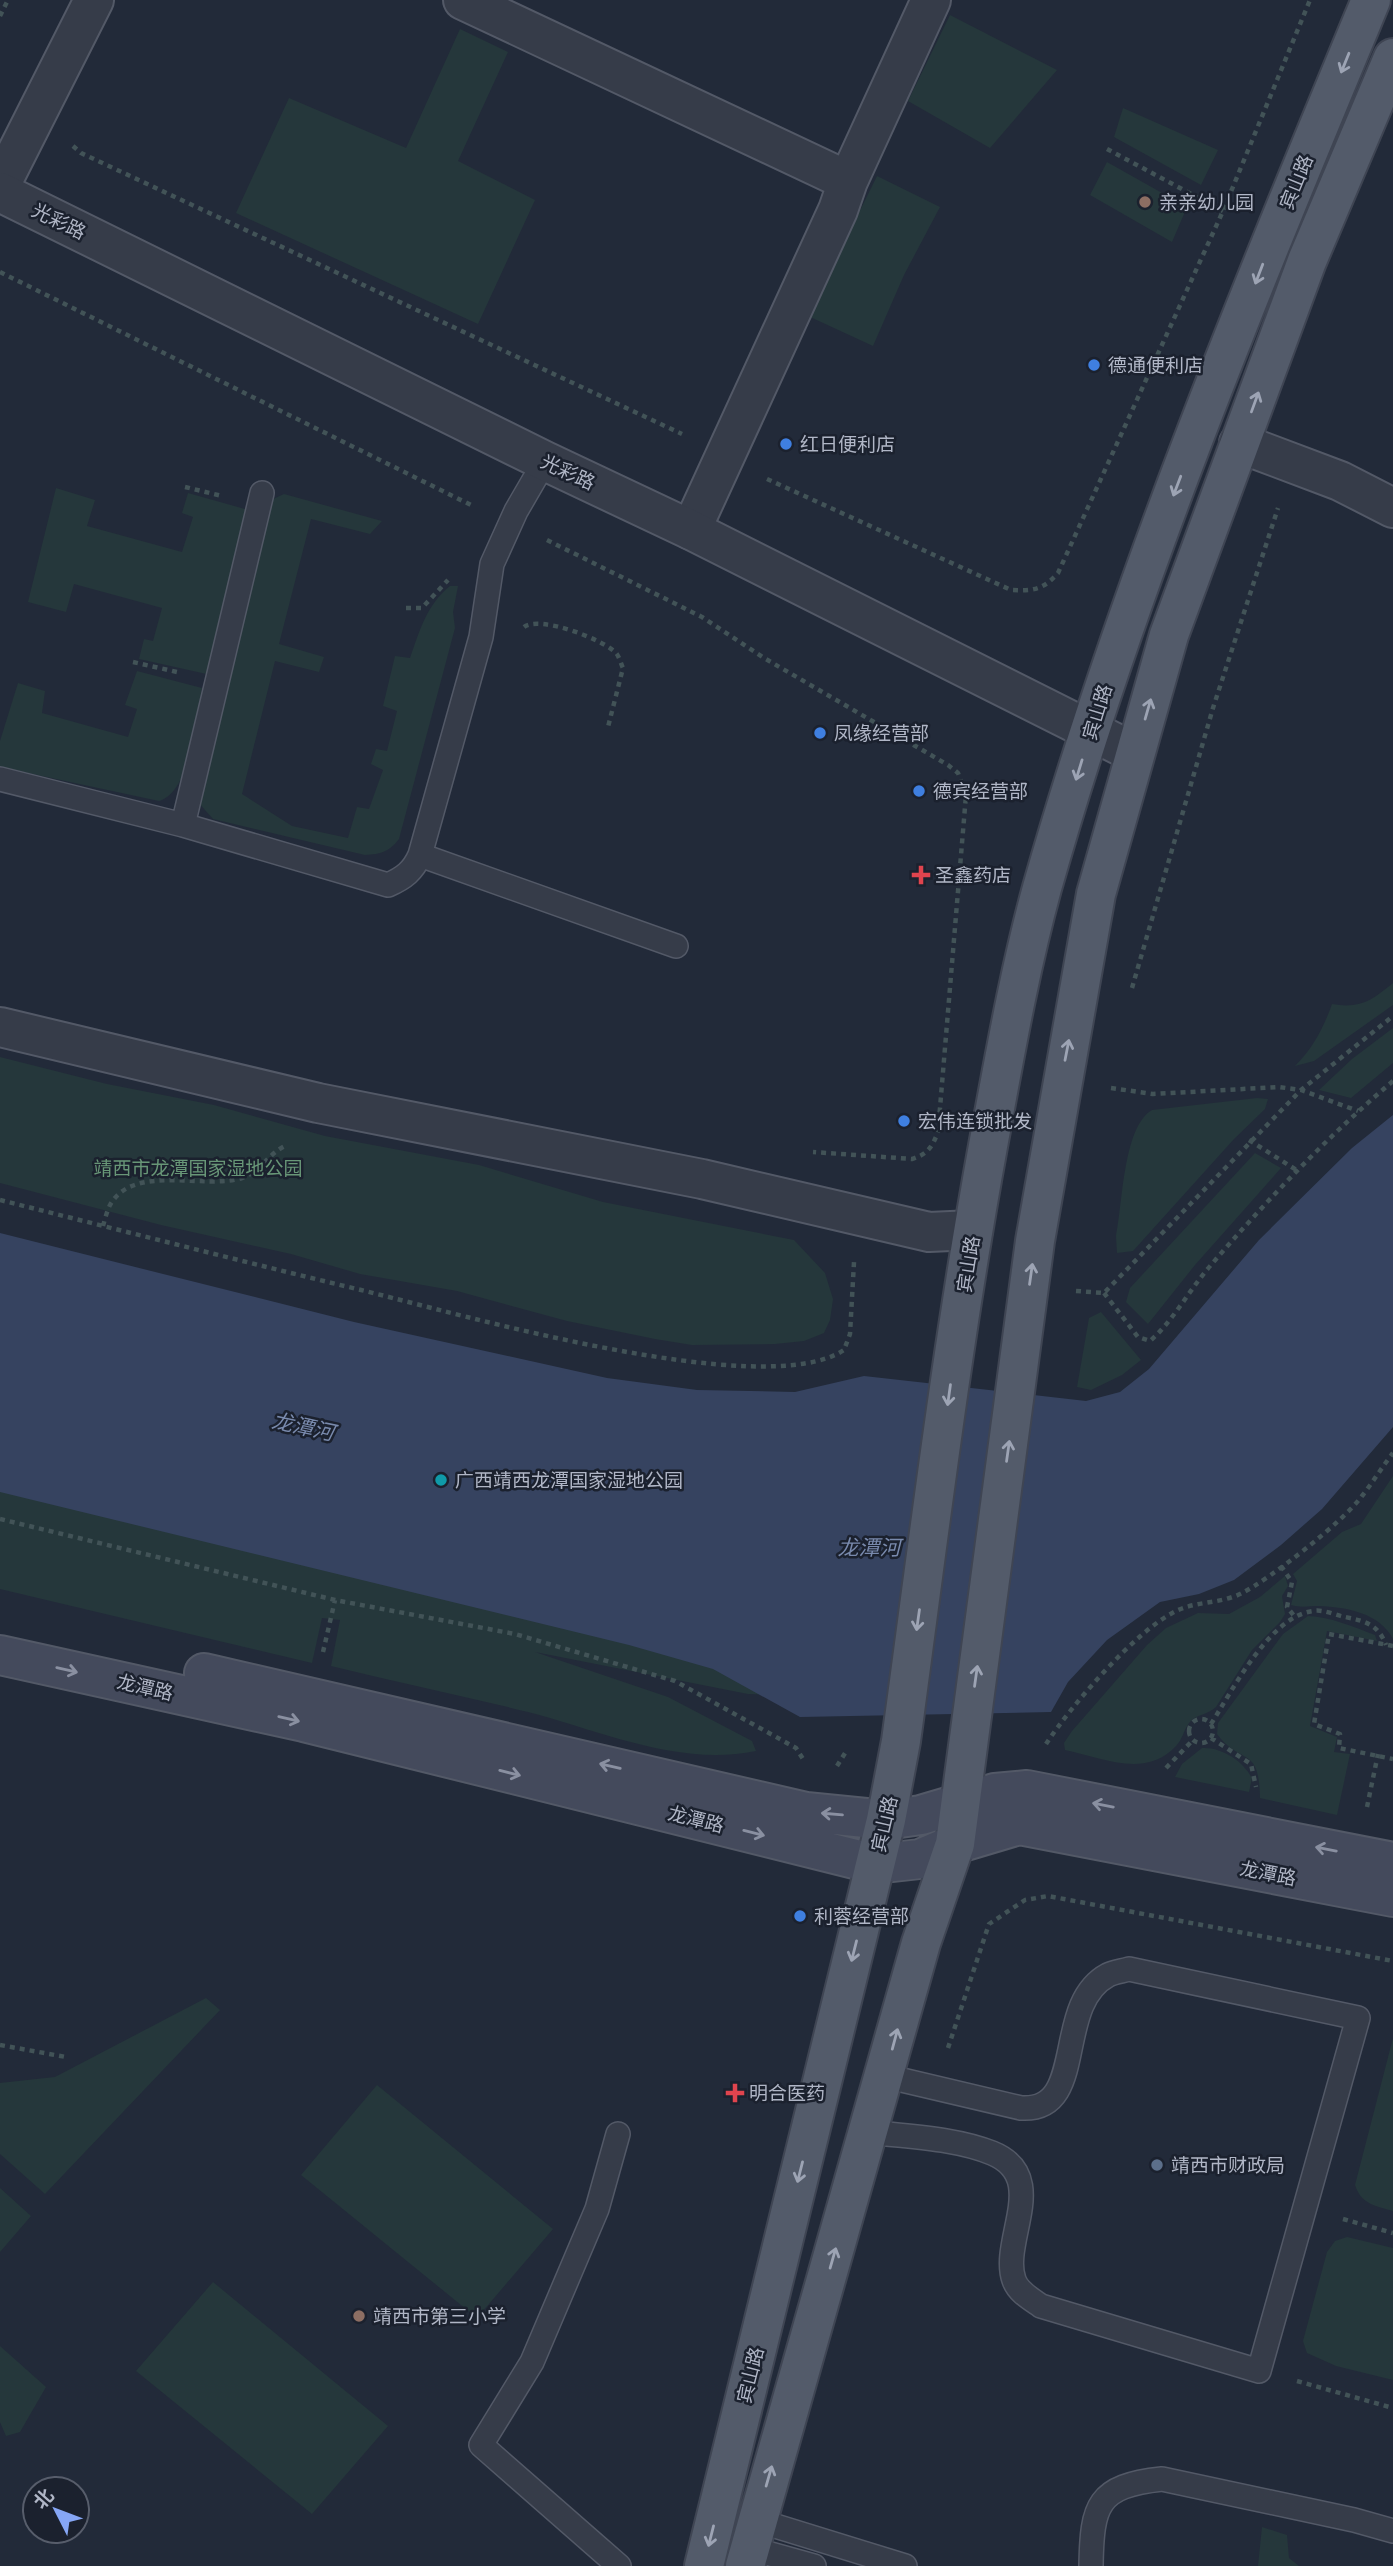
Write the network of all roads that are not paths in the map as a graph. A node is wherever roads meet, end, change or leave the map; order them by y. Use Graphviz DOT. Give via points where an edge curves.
graph roads {
  1 [pos="69,0"];
  2 [pos="94,0"];
  3 [pos="463,0"];
  4 [pos="931,0"];
  5 [pos="1371,0"];
  6 [pos="1393,58"];
  7 [pos="0,134"];
  8 [pos="848,181"];
  9 [pos="0,186"];
  10 [pos="0,192"];
  11 [pos="1239,443"];
  12 [pos="545,461"];
  13 [pos="262,493"];
  14 [pos="1393,508"];
  15 [pos="691,530"];
  16 [pos="1090,733"];
  17 [pos="1135,753"];
  18 [pos="0,779"];
  19 [pos="183,825"];
  20 [pos="420,855"];
  21 [pos="676,946"];
  22 [pos="0,1027"];
  23 [pos="973,1230"];
  24 [pos="0,1628"];
  25 [pos="0,1655"];
  26 [pos="961,1801"];
  27 [pos="886,1820"];
  28 [pos="954,1844"];
  29 [pos="1393,1862"];
  30 [pos="875,1864"];
  31 [pos="1393,1897"];
  32 [pos="885,2076"];
  33 [pos="870,2132"];
  34 [pos="618,2134"];
  35 [pos="1393,2531"];
  36 [pos="750,2545"];
  37 [pos="619,2566"];
  38 [pos="704,2566"];
  39 [pos="814,2566"];
  40 [pos="905,2566"];
  41 [pos="1091,2566"];
  1 -- 7 [label="street"];
  2 -- 9 [label="street"];
  3 -- 8 [label="street"];
  4 -- 8 [label="street"];
  5 -- 16 [label="main road, 宾山路, one-way" via="1270,245 1125,621"];
  11 -- 6 [label="main road, one-way" via="1307,261"];
  8 -- 15 [label="street"];
  10 -- 12 [label="street, 光彩路"];
  11 -- 14 [label="street" via="1340,481"];
  17 -- 11 [label="main road, one-way" via="1169,635"];
  12 -- 15 [label="street, 光彩路"];
  12 -- 20 [label="lane" via="492,564 481,637"];
  13 -- 19 [label="lane"];
  15 -- 16 [label="street, 光彩路"];
  16 -- 17 [label="street, 光彩路"];
  16 -- 23 [label="main road, 宾山路, one-way" via="1041,891"];
  26 -- 17 [label="main road, one-way" via="1059,1093 1096,894"];
  18 -- 19 [label="lane"];
  19 -- 20 [label="lane" via="388,884 414,869"];
  20 -- 21 [label="lane"];
  22 -- 23 [label="street" via="318,1103 702,1179 929,1232"];
  23 -- 27 [label="main road, 宾山路, one-way"];
  27 -- 24 [label="main road, 龙潭路, one-way" via="806,1812"];
  25 -- 30 [label="main road, 龙潭路, one-way" via="304,1722"];
  26 -- 27 [label="main road, 龙潭路" via="921,1815"];
  26 -- 28 [label="main road"];
  29 -- 26 [label="main road, 龙潭路, one-way" via="1027,1790"];
  27 -- 30 [label="main road, 宾山路"];
  28 -- 30 [label="main road, 龙潭路" via="920,1859"];
  28 -- 31 [label="main road, 龙潭路" via="1019,1825"];
  32 -- 28 [label="main road, one-way"];
  30 -- 38 [label="main road, 宾山路, one-way"];
  32 -- 33 [label="main road"];
  32 -- 33 [label="lane" via="1037,2109 1061,2088 1075,2025 1091,1990 1108,1975 1129,1969 1358,2018 1259,2371 1041,2306 1014,2281 1012,2263 1022,2188 1010,2166 994,2154 976,2149"];
  36 -- 33 [label="main road, one-way"];
  34 -- 37 [label="lane" via="597,2209 532,2362 481,2445"];
  35 -- 41 [label="lane" via="1163,2479 1133,2482 1100,2503 1092,2525"];
  36 -- 39 [label="lane"];
  36 -- 40 [label="lane"];
}
